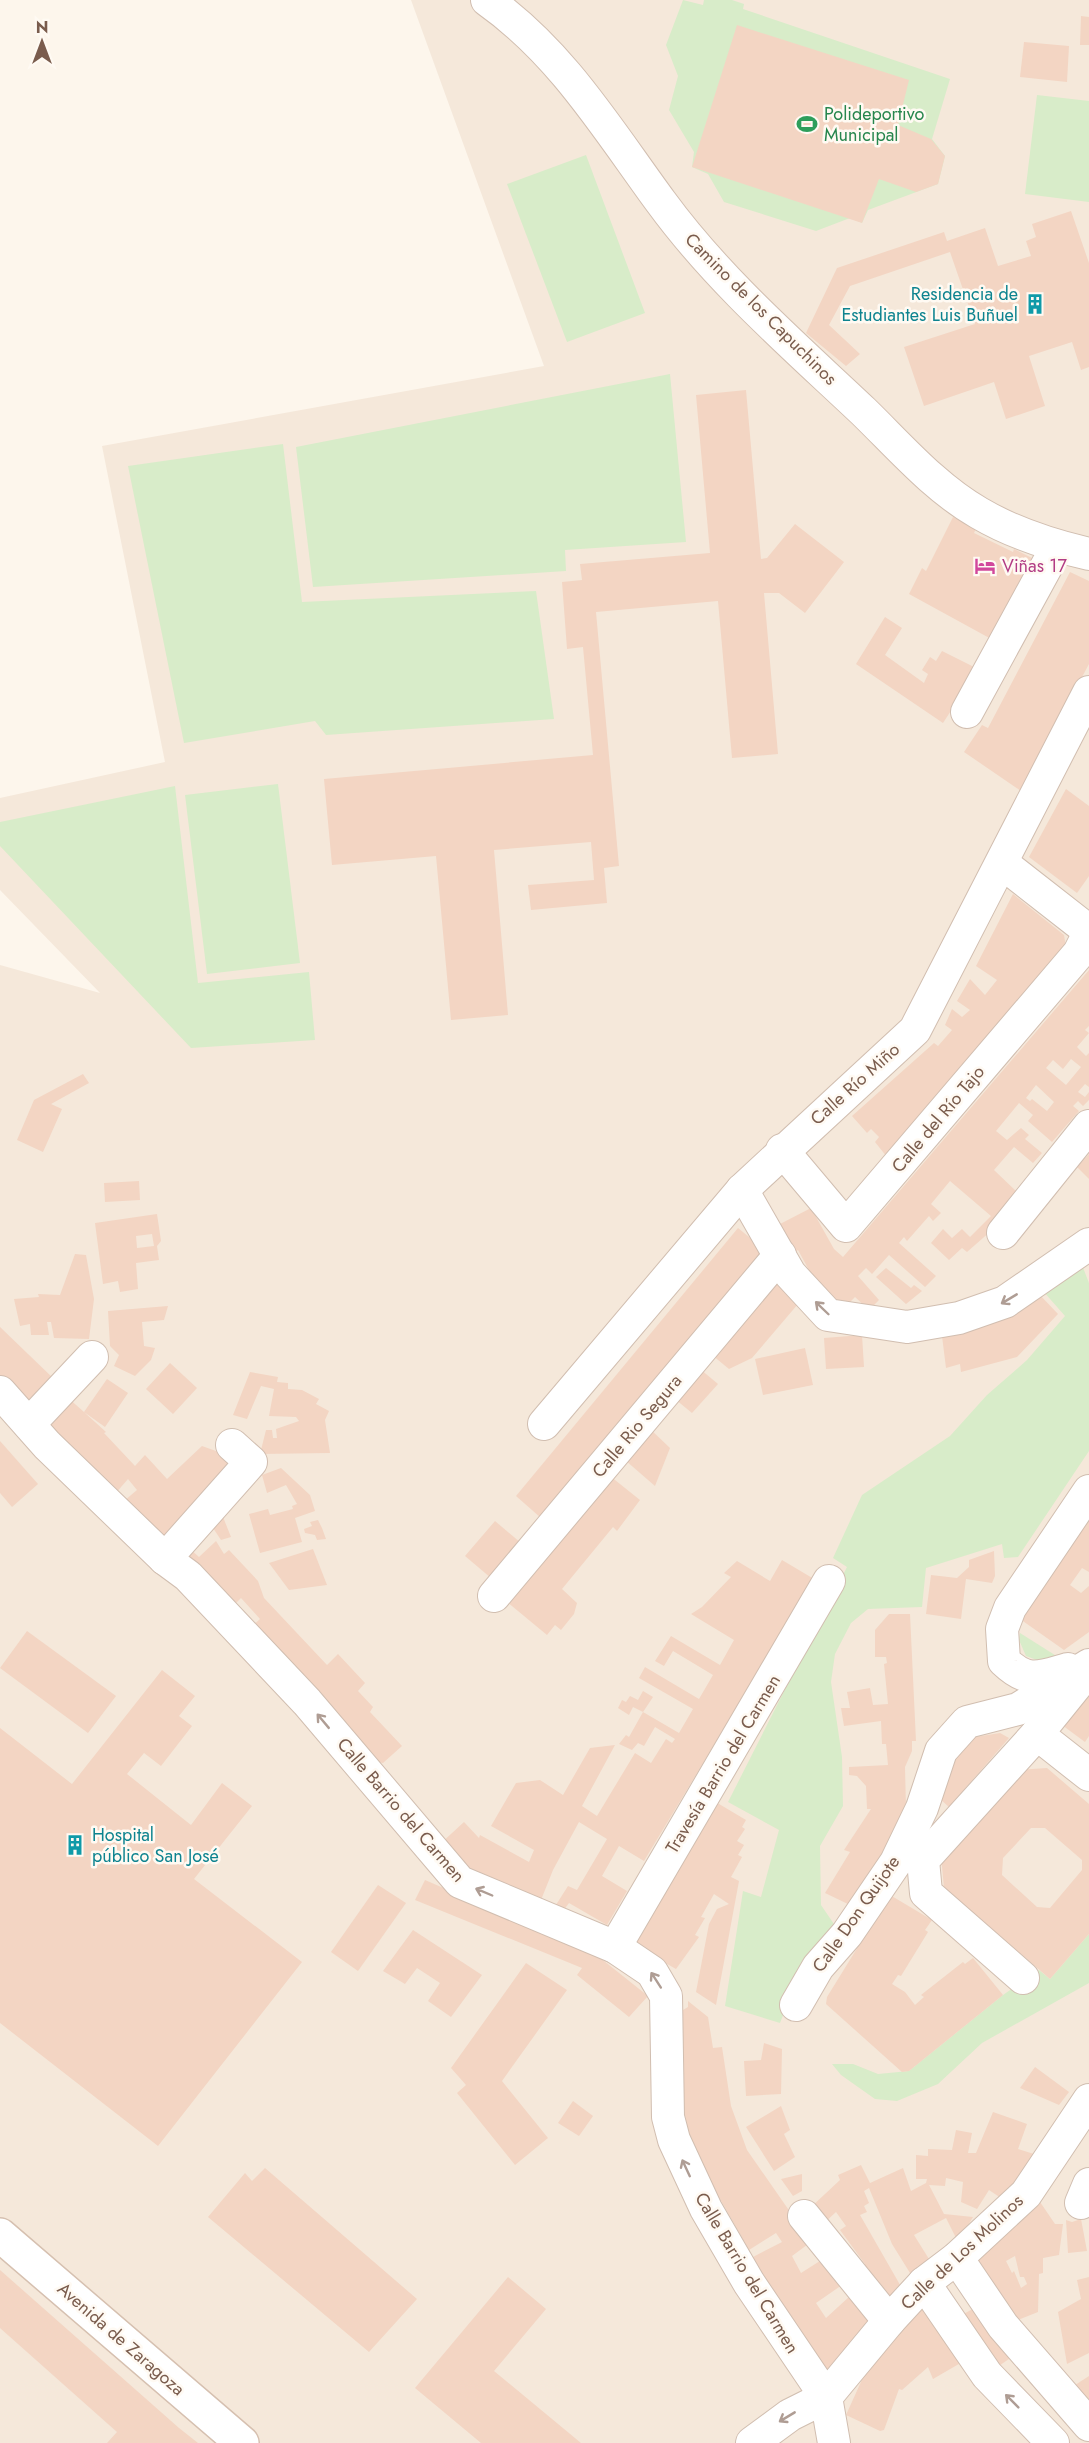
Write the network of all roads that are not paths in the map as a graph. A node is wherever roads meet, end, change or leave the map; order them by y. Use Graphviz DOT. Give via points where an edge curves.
graph roads {
  1 [pos="487,0"];
  2 [pos="1057,547"];
  3 [pos="1089,554"];
  4 [pos="1089,692"];
  5 [pos="967,712"];
  6 [pos="1002,863"];
  7 [pos="1089,932"];
  8 [pos="1089,1126"];
  9 [pos="782,1150"];
  10 [pos="742,1190"];
  11 [pos="1003,1233"];
  12 [pos="1089,1244"];
  13 [pos="780,1255"];
  14 [pos="92,1357"];
  15 [pos="0,1392"];
  16 [pos="29,1424"];
  17 [pos="544,1424"];
  18 [pos="232,1444"];
  19 [pos="1089,1491"];
  20 [pos="165,1559"];
  21 [pos="829,1581"];
  22 [pos="495,1596"];
  23 [pos="1089,1666"];
  24 [pos="1037,1734"];
  25 [pos="1089,1775"];
  26 [pos="615,1947"];
  27 [pos="1023,1978"];
  28 [pos="796,2005"];
  29 [pos="1089,2100"];
  30 [pos="804,2216"];
  31 [pos="0,2235"];
  32 [pos="957,2258"];
  33 [pos="924,2283"];
  34 [pos="889,2321"];
  35 [pos="826,2397"];
  36 [pos="1089,2425"];
  37 [pos="242,2443"];
  38 [pos="752,2443"];
  39 [pos="834,2443"];
  40 [pos="1053,2443"];
  1 -- 2 [label="street, Camino de los Capuchinos" via="531,37 587,98 709,261 787,339 956,497 1002,525"];
  2 -- 3 [label="street, Camino de los Capuchinos"];
  2 -- 5 [label="street"];
  4 -- 6 [label="street, Calle Río Miño"];
  6 -- 7 [label="street"];
  6 -- 9 [label="street, Calle Río Miño" via="915,1029"];
  7 -- 9 [label="street, Calle del Río Tajo" via="1079,953 846,1226"];
  8 -- 11 [label="street"];
  9 -- 10 [label="street, Calle Río Miño"];
  10 -- 13 [label="street"];
  10 -- 17 [label="street, Calle Río Miño"];
  12 -- 13 [label="street, one-way" via="1005,1302 959,1318 907,1327 828,1315 790,1274"];
  13 -- 22 [label="street, Calle Rio Segura"];
  14 -- 16 [label="street"];
  15 -- 16 [label="street, Calle Barrio del Carmen"];
  16 -- 20 [label="street, Calle Barrio del Carmen"];
  18 -- 20 [label="street" via="251,1462"];
  19 -- 23 [label="street" via="1010,1608 1002,1629 1004,1661 1018,1674 1035,1678"];
  26 -- 20 [label="street, Calle Barrio del Carmen, one-way" via="460,1882 307,1702 188,1576"];
  21 -- 26 [label="street, Travesía Barrio del Carmen"];
  23 -- 24 [label="street, Calle Don Quijote"];
  23 -- 28 [label="street, Calle Don Quijote" via="1018,1709 967,1722 941,1751 922,1808 896,1862 847,1934 818,1967"];
  24 -- 25 [label="street"];
  24 -- 27 [label="street, Calle Don Quijote" via="923,1860 926,1893"];
  35 -- 26 [label="street, Calle Barrio del Carmen, one-way" via="749,2283 682,2160 668,2117 666,1996 652,1972"];
  29 -- 32 [label="street, Calle de Los Molinos" via="1026,2194"];
  30 -- 34 [label="street"];
  31 -- 37 [label="main road, Avenida de Zaragoza"];
  32 -- 33 [label="street, Calle de Los Molinos"];
  32 -- 36 [label="street" via="1003,2326"];
  33 -- 34 [label="street, Calle de Los Molinos"];
  40 -- 33 [label="street, one-way" via="987,2375"];
  34 -- 35 [label="street, Calle de Los Molinos"];
  35 -- 38 [label="street, one-way" via="790,2415"];
  35 -- 39 [label="street"];
}
